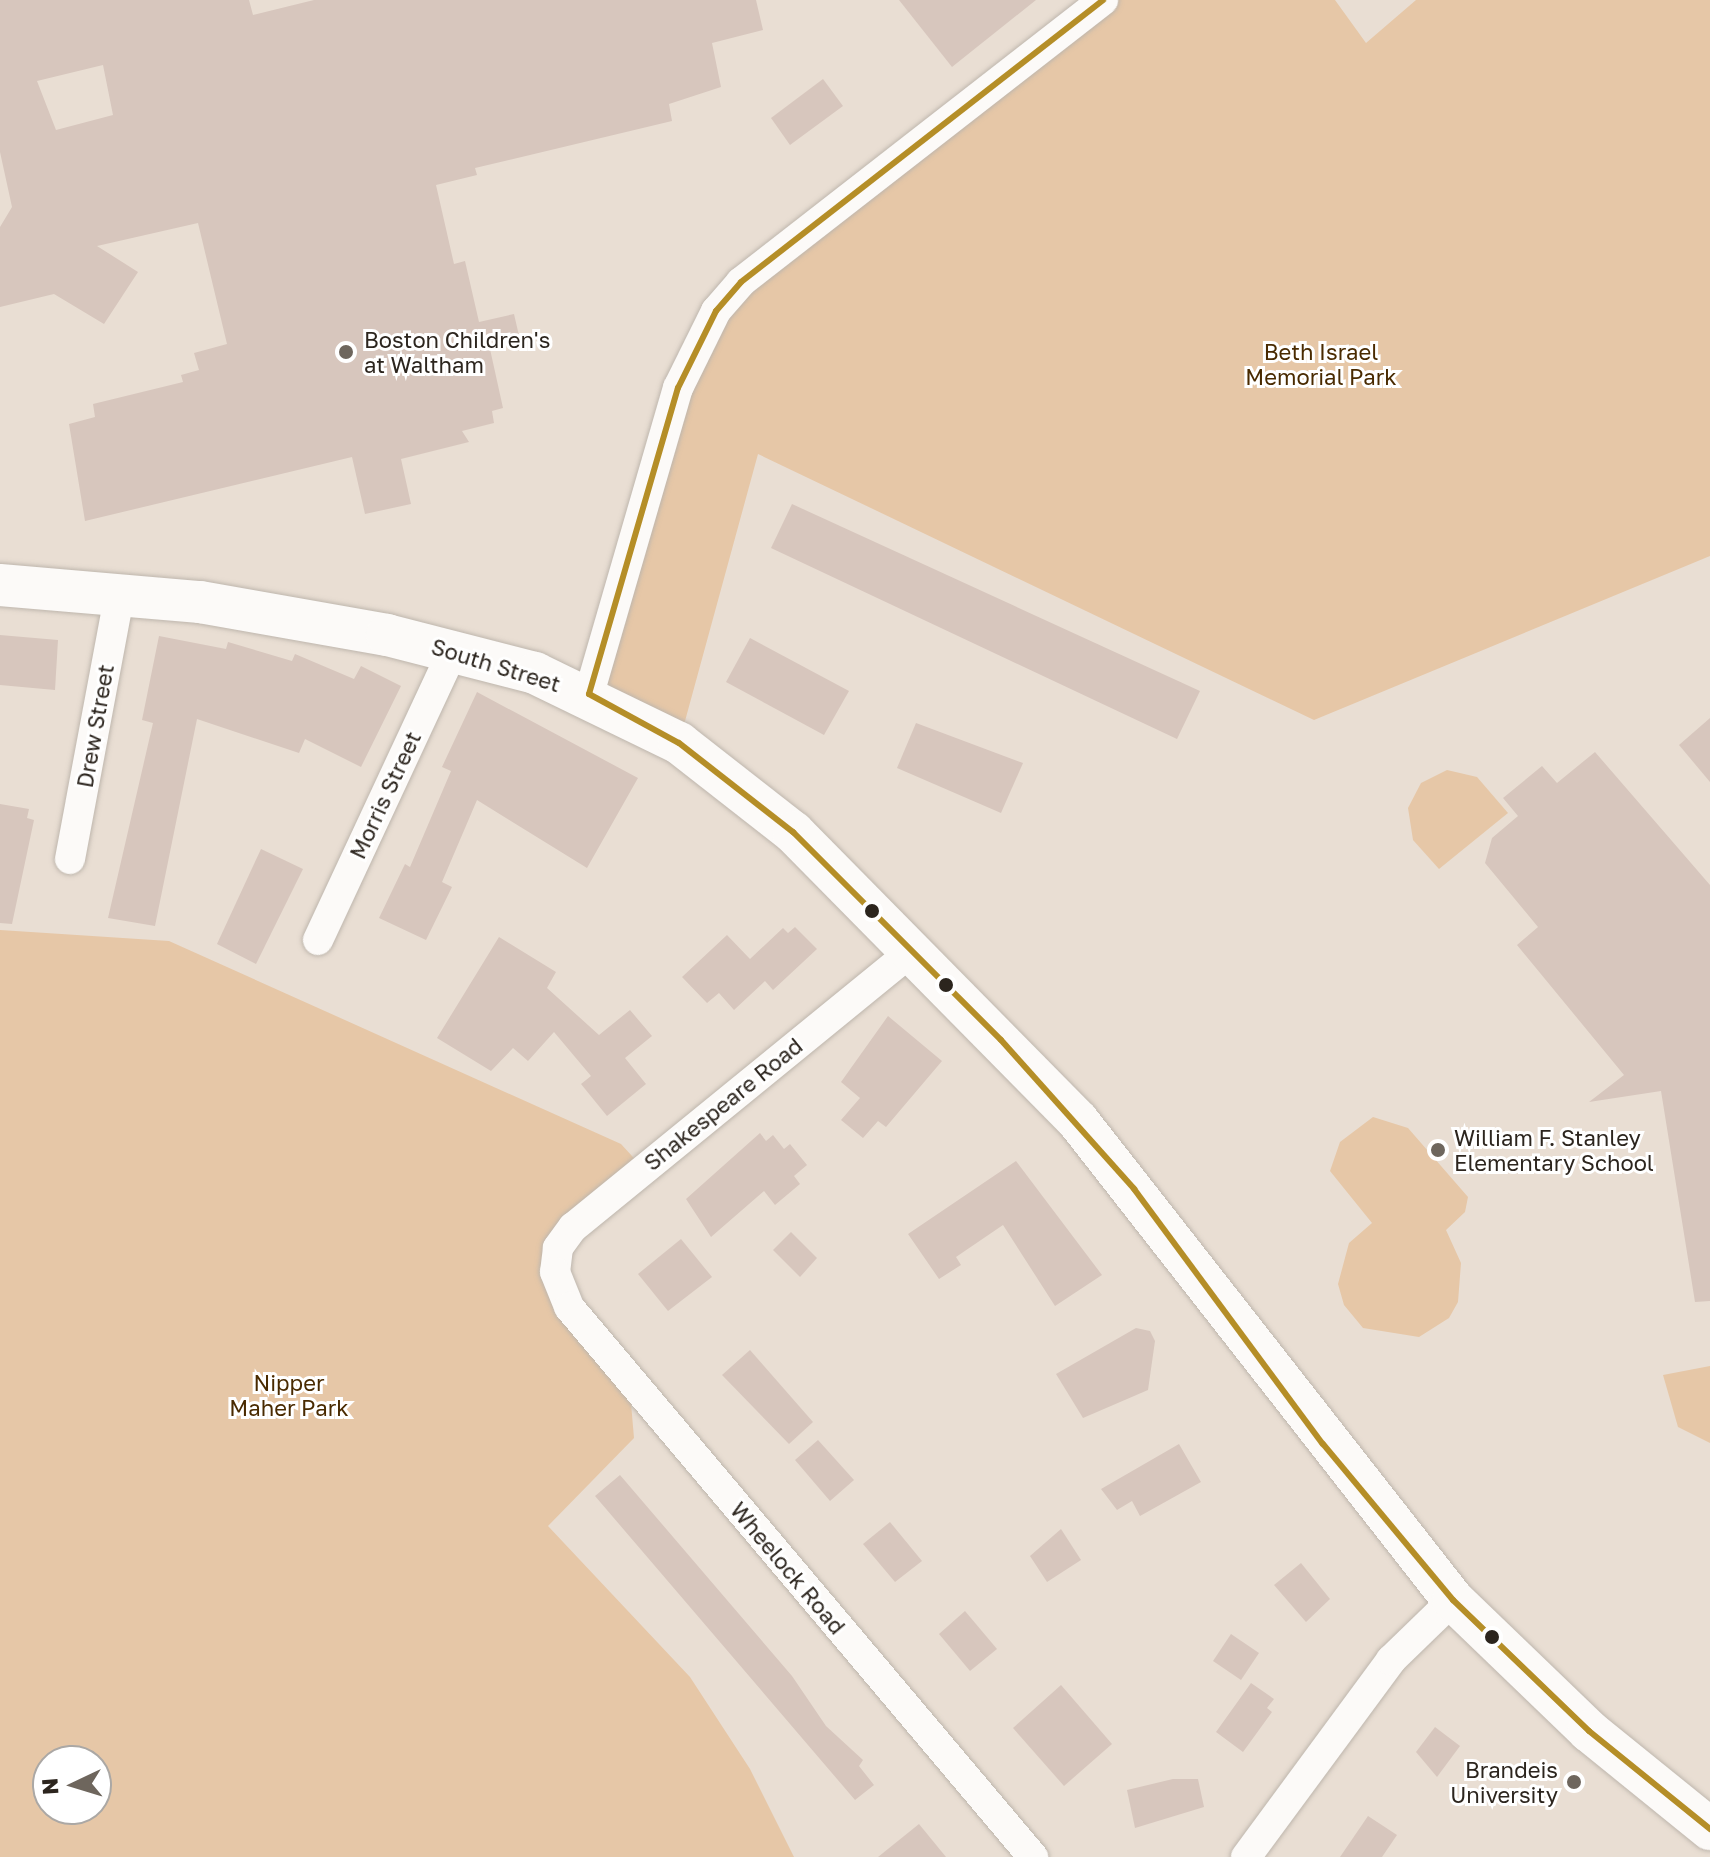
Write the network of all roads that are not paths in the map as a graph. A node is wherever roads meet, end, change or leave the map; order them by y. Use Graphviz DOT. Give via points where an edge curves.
graph roads {
  1 [pos="1103,0"];
  2 [pos="0,585"];
  3 [pos="120,592"];
  4 [pos="453,650"];
  5 [pos="589,694"];
  6 [pos="70,859"];
  7 [pos="318,940"];
  8 [pos="912,951"];
  9 [pos="555,1272"];
  10 [pos="1453,1600"];
  11 [pos="1710,1829"];
  12 [pos="1033,1857"];
  13 [pos="1246,1857"];
  1 -- 5 [label="street" via="741,282 716,311 678,388"];
  2 -- 3 [label="main road, South Street"];
  3 -- 4 [label="main road, South Street"];
  3 -- 6 [label="street, Drew Street"];
  4 -- 5 [label="main road, South Street"];
  4 -- 7 [label="street, Morris Street"];
  5 -- 8 [label="main road, South Street" via="679,743 736,785"];
  8 -- 9 [label="street, Shakespeare Road" via="573,1227 558,1248"];
  8 -- 10 [label="main road, South Street" via="1078,1121"];
  9 -- 12 [label="street, Wheelock Road" via="569,1307"];
  10 -- 11 [label="main road, South Street" via="1589,1731"];
  10 -- 13 [label="street" via="1391,1660"];
}
